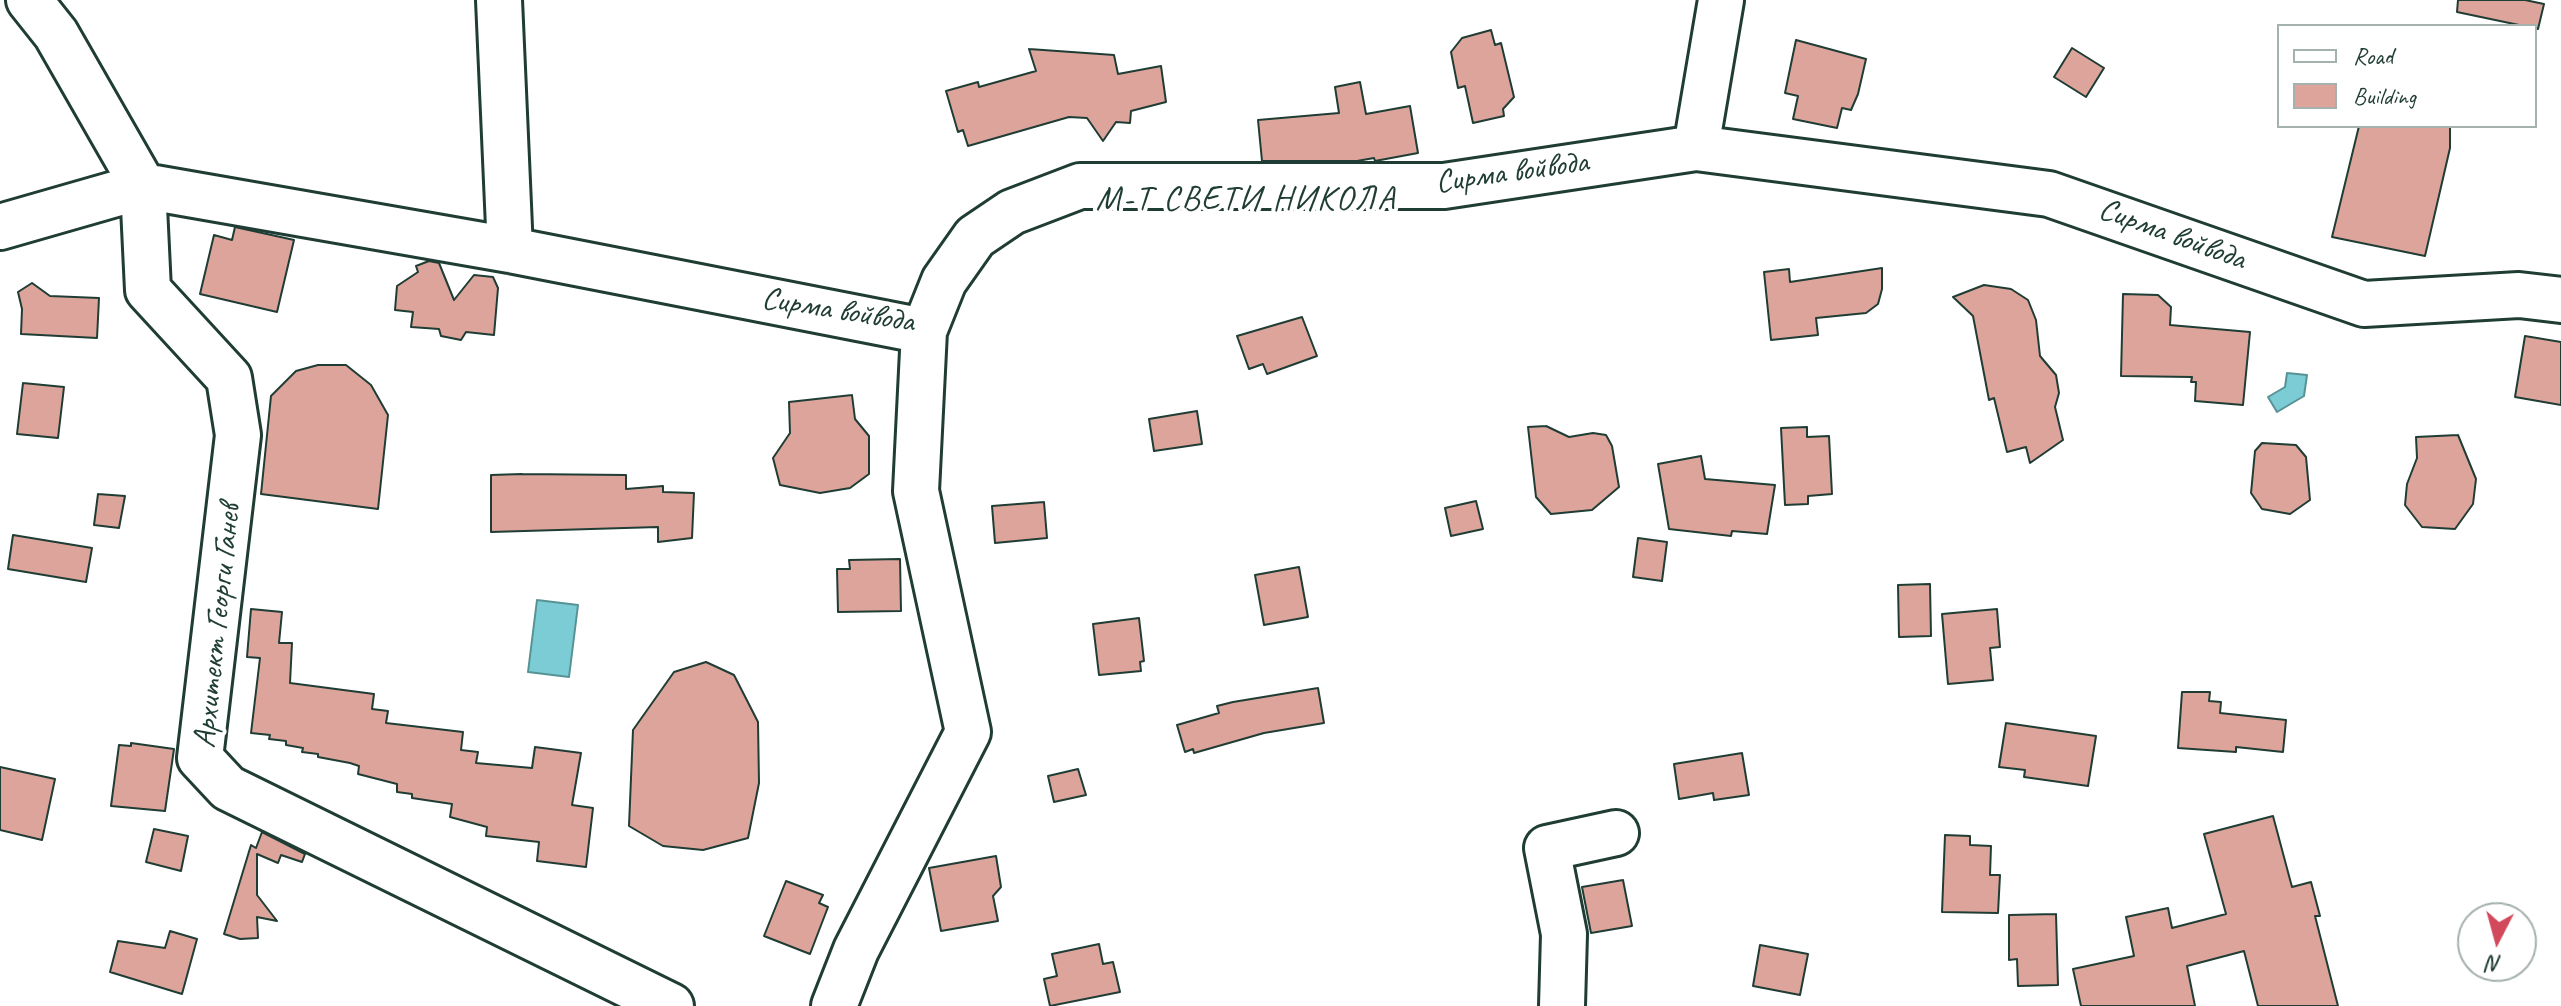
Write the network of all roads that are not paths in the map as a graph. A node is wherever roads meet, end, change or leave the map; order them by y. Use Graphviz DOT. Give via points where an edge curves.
graph roads {
  1 [pos="29,0"];
  2 [pos="499,0"];
  3 [pos="1721,0"];
  4 [pos="1696,148"];
  5 [pos="143,186"];
  6 [pos="0,227"];
  7 [pos="510,250"];
  8 [pos="2561,300"];
  9 [pos="924,331"];
  10 [pos="1616,833"];
  11 [pos="671,1006"];
  12 [pos="834,1006"];
  13 [pos="1562,1006"];
  1 -- 5 [label="street" via="56,34"];
  2 -- 7 [label="street"];
  3 -- 4 [label="street"];
  4 -- 8 [label="street, Сирма войвода" via="2049,194 2364,304 2519,295"];
  4 -- 9 [label="street, Сирма войвода" via="1444,186 1080,186 1012,212 975,237 944,281"];
  5 -- 6 [label="street, Сирма войвода"];
  5 -- 7 [label="street, Сирма войвода"];
  5 -- 11 [label="street, Архитект Георги Ганев" via="148,290 229,378 238,435 200,758 228,788"];
  7 -- 9 [label="street, Сирма войвода"];
  9 -- 12 [label="street" via="916,491 968,732 856,950"];
  10 -- 13 [label="street" via="1547,848 1564,934"];
}
